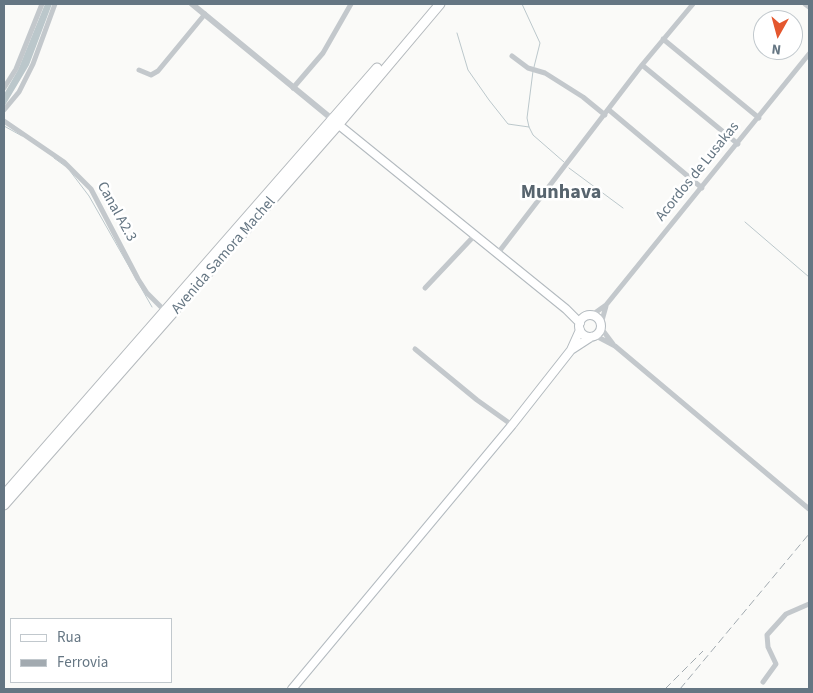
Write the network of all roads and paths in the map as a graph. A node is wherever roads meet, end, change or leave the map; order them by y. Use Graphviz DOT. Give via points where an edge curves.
graph roads {
  1 [pos="42,4"];
  2 [pos="55,4"];
  3 [pos="192,4"];
  4 [pos="351,4"];
  5 [pos="433,4"];
  6 [pos="440,4"];
  7 [pos="693,4"];
  8 [pos="806,4"];
  9 [pos="809,7"];
  10 [pos="204,14"];
  11 [pos="663,39"];
  12 [pos="809,54"];
  13 [pos="512,56"];
  14 [pos="642,65"];
  15 [pos="139,70"];
  16 [pos="4,88"];
  17 [pos="293,88"];
  18 [pos="4,110"];
  19 [pos="607,112"];
  20 [pos="759,118"];
  21 [pos="4,121"];
  22 [pos="335,122"];
  23 [pos="738,144"];
  24 [pos="702,188"];
  25 [pos="475,234"];
  26 [pos="498,253"];
  27 [pos="425,288"];
  28 [pos="606,305"];
  29 [pos="566,309"];
  30 [pos="166,312"];
  31 [pos="590,315"];
  32 [pos="601,326"];
  33 [pos="580,327"];
  34 [pos="593,336"];
  35 [pos="615,346"];
  36 [pos="415,349"];
  37 [pos="571,350"];
  38 [pos="512,425"];
  39 [pos="4,495"];
  40 [pos="4,505"];
  41 [pos="809,509"];
  42 [pos="809,604"];
  43 [pos="763,682"];
  44 [pos="292,689"];
  1 -- 16 [label="street" via="16,69"];
  2 -- 18 [label="street" via="33,64 19,92"];
  3 -- 10 [label="street"];
  4 -- 17 [label="street" via="323,53"];
  5 -- 22 [label="highway, Avenida Samora Machel"];
  6 -- 22 [label="highway, Avenida Samora Machel"];
  7 -- 11 [label="street"];
  8 -- 9 [label="street"];
  10 -- 15 [label="street" via="158,71 151,75"];
  10 -- 17 [label="street"];
  11 -- 14 [label="street"];
  11 -- 20 [label="street"];
  12 -- 20 [label="street, Acordos de Lusakas"];
  13 -- 19 [label="street"];
  14 -- 19 [label="street"];
  14 -- 23 [label="street"];
  17 -- 22 [label="street"];
  19 -- 24 [label="street"];
  19 -- 26 [label="street"];
  20 -- 23 [label="street, Acordos de Lusakas"];
  21 -- 30 [label="street, Canal A2.3" via="64,162 91,188 147,293"];
  22 -- 25 [label="main road"];
  22 -- 30 [label="highway, Avenida Samora Machel"];
  22 -- 40 [label="highway, Avenida Samora Machel"];
  23 -- 24 [label="street, Acordos de Lusakas"];
  24 -- 28 [label="street, Acordos de Lusakas"];
  25 -- 26 [label="main road"];
  25 -- 27 [label="street"];
  26 -- 29 [label="main road"];
  28 -- 31 [label="street"];
  28 -- 32 [label="street"];
  29 -- 31 [label="main road"];
  29 -- 33 [label="main road"];
  30 -- 39 [label="highway, Avenida Samora Machel"];
  31 -- 32 [label="main road" via="598,318"];
  31 -- 33 [label="main road" via="582,319"];
  32 -- 34 [label="main road"];
  32 -- 35 [label="street"];
  33 -- 34 [label="main road" via="584,335"];
  33 -- 37 [label="main road"];
  34 -- 35 [label="street"];
  34 -- 37 [label="main road"];
  35 -- 41 [label="street"];
  36 -- 38 [label="street"];
  37 -- 38 [label="main road"];
  38 -- 44 [label="main road"];
  42 -- 43 [label="street" via="786,614 767,635 768,647 776,664"];
}
